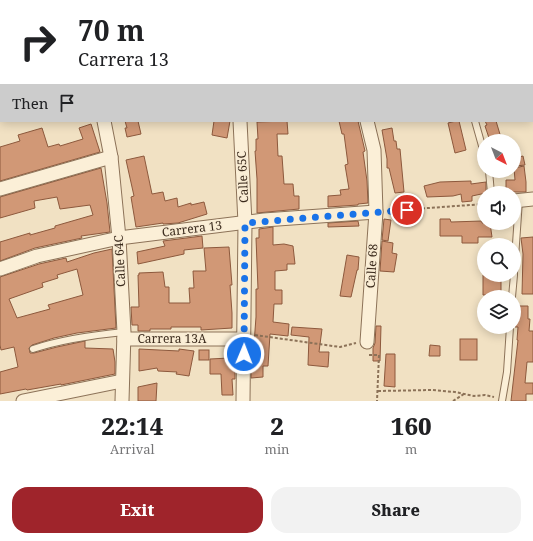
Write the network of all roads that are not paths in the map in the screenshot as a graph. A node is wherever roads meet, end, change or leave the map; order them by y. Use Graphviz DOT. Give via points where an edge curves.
graph roads {
  1 [pos="104,122"];
  2 [pos="240,122"];
  3 [pos="367,122"];
  4 [pos="475,122"];
  5 [pos="479,134"];
  6 [pos="111,157"];
  7 [pos="0,189"];
  8 [pos="533,199"];
  9 [pos="521,200"];
  10 [pos="376,212"];
  11 [pos="245,223"];
  12 [pos="119,238"];
  13 [pos="0,269"];
  14 [pos="510,334"];
  15 [pos="124,335"];
  16 [pos="244,336"];
  17 [pos="367,342"];
  18 [pos="33,349"];
  19 [pos="122,381"];
  20 [pos="23,401"];
  21 [pos="122,401"];
  22 [pos="244,401"];
  23 [pos="502,401"];
  1 -- 6 [label="street, Calle 64C"];
  2 -- 11 [label="street, Calle 65C"];
  3 -- 10 [label="street, Calle 68" via="374,150"];
  4 -- 5 [label="lane"];
  6 -- 7 [label="street"];
  6 -- 12 [label="street, Calle 64C"];
  8 -- 9 [label="street"];
  10 -- 11 [label="street, Carrera 13"];
  10 -- 17 [label="street, Calle 68"];
  11 -- 12 [label="street, Carrera 13"];
  11 -- 16 [label="street, Calle 65C"];
  12 -- 13 [label="street, Carrera 13" via="37,256"];
  12 -- 15 [label="street, Calle 64C"];
  14 -- 23 [label="lane"];
  15 -- 16 [label="street, Carrera 13A"];
  15 -- 18 [label="lane, Carrera 13A" via="87,336"];
  15 -- 19 [label="street, Calle 64C"];
  16 -- 22 [label="street, Calle 65C"];
  19 -- 20 [label="street"];
  19 -- 21 [label="street, Calle 64C"];
}
